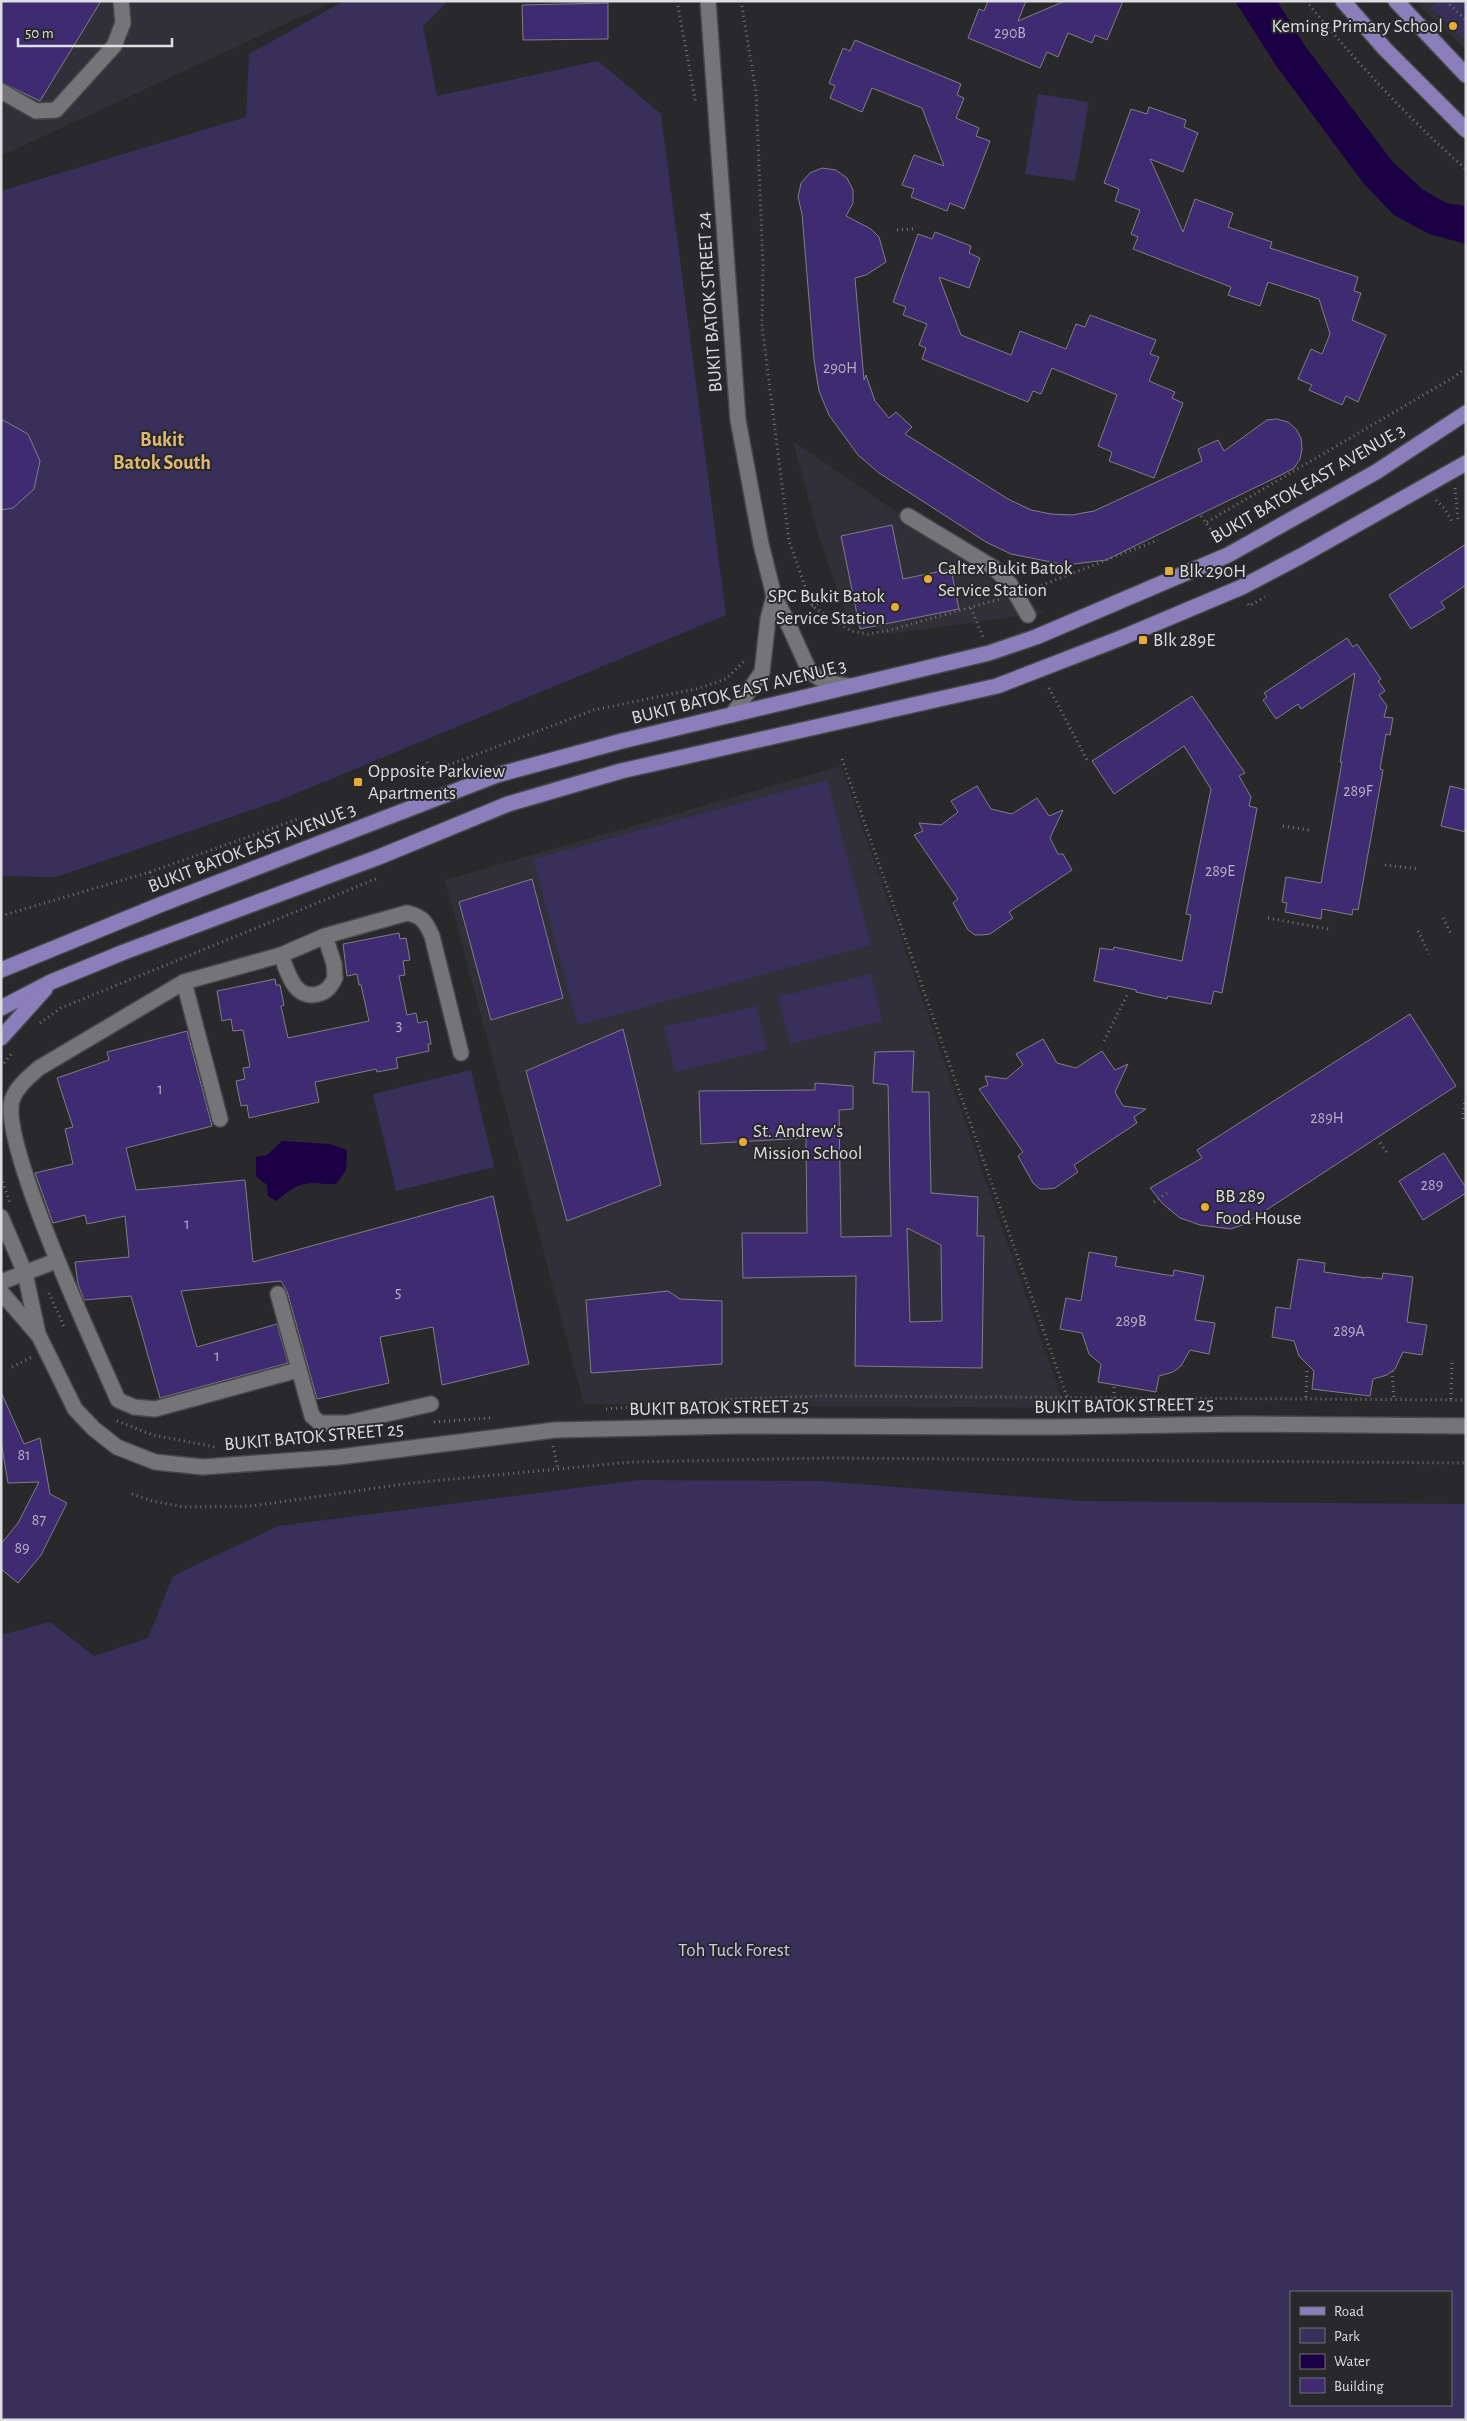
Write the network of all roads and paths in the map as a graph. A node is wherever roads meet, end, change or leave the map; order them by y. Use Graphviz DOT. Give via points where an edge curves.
graph roads {
  1 [pos="121,1"];
  2 [pos="708,1"];
  3 [pos="741,1"];
  4 [pos="1306,1"];
  5 [pos="1343,1"];
  6 [pos="1396,1"];
  7 [pos="1446,1"];
  8 [pos="1466,20"];
  9 [pos="1466,75"];
  10 [pos="1,91"];
  11 [pos="1466,130"];
  12 [pos="1466,169"];
  13 [pos="913,229"];
  14 [pos="897,230"];
  15 [pos="1466,368"];
  16 [pos="1466,413"];
  17 [pos="1466,463"];
  18 [pos="1455,487"];
  19 [pos="1435,499"];
  20 [pos="908,516"];
  21 [pos="1201,516"];
  22 [pos="1458,519"];
  23 [pos="1207,522"];
  24 [pos="1453,523"];
  25 [pos="1158,540"];
  26 [pos="1228,555"];
  27 [pos="1029,590"];
  28 [pos="774,596"];
  29 [pos="833,597"];
  30 [pos="1002,599"];
  31 [pos="812,606"];
  32 [pos="971,608"];
  33 [pos="1028,615"];
  34 [pos="989,653"];
  35 [pos="747,654"];
  36 [pos="849,686"];
  37 [pos="1050,688"];
  38 [pos="732,715"];
  39 [pos="842,759"];
  40 [pos="1087,760"];
  41 [pos="427,762"];
  42 [pos="298,819"];
  43 [pos="1282,826"];
  44 [pos="1309,830"];
  45 [pos="1385,865"];
  46 [pos="1418,869"];
  47 [pos="382,877"];
  48 [pos="1,916"];
  49 [pos="1268,918"];
  50 [pos="1443,918"];
  51 [pos="1328,929"];
  52 [pos="1418,932"];
  53 [pos="1451,934"];
  54 [pos="326,936"];
  55 [pos="1429,954"];
  56 [pos="281,955"];
  57 [pos="2,969"];
  58 [pos="51,982"];
  59 [pos="184,982"];
  60 [pos="1128,995"];
  61 [pos="1,1008"];
  62 [pos="38,1025"];
  63 [pos="1,1038"];
  64 [pos="1104,1041"];
  65 [pos="13,1051"];
  66 [pos="461,1053"];
  67 [pos="1,1067"];
  68 [pos="1465,1099"];
  69 [pos="220,1118"];
  70 [pos="1463,1119"];
  71 [pos="1380,1143"];
  72 [pos="1388,1154"];
  73 [pos="1,1177"];
  74 [pos="1167,1193"];
  75 [pos="1154,1202"];
  76 [pos="7,1213"];
  77 [pos="56,1261"];
  78 [pos="31,1271"];
  79 [pos="1,1282"];
  80 [pos="1,1292"];
  81 [pos="278,1294"];
  82 [pos="67,1333"];
  83 [pos="39,1336"];
  84 [pos="1452,1361"];
  85 [pos="298,1370"];
  86 [pos="1392,1371"];
  87 [pos="1307,1372"];
  88 [pos="1114,1386"];
  89 [pos="1067,1397"];
  90 [pos="1306,1397"];
  91 [pos="1114,1398"];
  92 [pos="1394,1398"];
  93 [pos="1451,1399"];
  94 [pos="1466,1400"];
  95 [pos="432,1404"];
  96 [pos="604,1410"];
  97 [pos="112,1418"];
  98 [pos="492,1418"];
  99 [pos="428,1423"];
  100 [pos="1466,1426"];
  101 [pos="312,1437"];
  102 [pos="263,1443"];
  103 [pos="224,1448"];
  104 [pos="1466,1463"];
  105 [pos="132,1494"];
  1 -- 10 [label="street" via="123,23 114,46 56,110 36,111"];
  2 -- 28 [label="street, BUKIT BATOK STREET 24" via="738,420"];
  3 -- 31 [label="path" via="756,92 763,265 762,326 789,541"];
  4 -- 12 [label="path" via="1423,132"];
  5 -- 11 [label="main road" via="1385,49"];
  6 -- 9 [label="main road"];
  7 -- 8 [label="path"];
  13 -- 14 [label="path"];
  15 -- 23 [label="path"];
  16 -- 26 [label="main road, BUKIT BATOK EAST AVENUE 3" via="1376,472"];
  17 -- 58 [label="main road" via="1242,587 997,686 621,771 508,804 379,857 185,928"];
  18 -- 22 [label="path"];
  19 -- 24 [label="path"];
  20 -- 33 [label="street" via="994,568 1010,584"];
  21 -- 23 [label="path"];
  23 -- 26 [label="path"];
  25 -- 27 [label="path"];
  26 -- 34 [label="main road, BUKIT BATOK EAST AVENUE 3" via="1036,637"];
  28 -- 36 [label="street, BUKIT BATOK STREET 24" via="812,674 829,684"];
  28 -- 38 [label="street, BUKIT BATOK STREET 24" via="762,672"];
  29 -- 31 [label="path"];
  30 -- 32 [label="path"];
  31 -- 32 [label="path" via="851,631 868,634"];
  32 -- 34 [label="path"];
  34 -- 36 [label="main road, BUKIT BATOK EAST AVENUE 3"];
  35 -- 41 [label="path" via="744,662 726,679 696,689 594,710 430,772"];
  36 -- 38 [label="main road, BUKIT BATOK EAST AVENUE 3"];
  37 -- 40 [label="path"];
  38 -- 57 [label="main road, BUKIT BATOK EAST AVENUE 3" via="497,775"];
  39 -- 89 [label="path"];
  42 -- 48 [label="path" via="150,872"];
  43 -- 44 [label="path"];
  45 -- 46 [label="path"];
  47 -- 62 [label="path" via="61,1008"];
  49 -- 51 [label="path"];
  50 -- 53 [label="path"];
  52 -- 55 [label="path"];
  54 -- 56 [label="street"];
  54 -- 56 [label="street" via="335,978 324,992 311,996 295,988"];
  54 -- 66 [label="street" via="407,914 419,916 426,922"];
  56 -- 59 [label="street"];
  58 -- 61 [label="main road"];
  58 -- 63 [label="main road"];
  59 -- 69 [label="street"];
  59 -- 77 [label="street" via="39,1068 19,1086 12,1100 9,1118 18,1159"];
  60 -- 64 [label="path"];
  65 -- 67 [label="path"];
  68 -- 70 [label="path"];
  71 -- 72 [label="path"];
  73 -- 76 [label="path"];
  74 -- 75 [label="path"];
  76 -- 78 [label="street, BUKIT BATOK STREET 25"];
  77 -- 78 [label="street"];
  77 -- 85 [label="street" via="118,1400 134,1407 155,1409"];
  78 -- 79 [label="street"];
  78 -- 82 [label="path"];
  78 -- 83 [label="street, BUKIT BATOK STREET 25"];
  80 -- 83 [label="street, BUKIT BATOK STREET 25"];
  81 -- 85 [label="street"];
  83 -- 100 [label="street, BUKIT BATOK STREET 25" via="75,1409 94,1429 117,1447 155,1462 203,1467 339,1457 555,1430 737,1426"];
  84 -- 93 [label="path"];
  85 -- 95 [label="street" via="312,1416 320,1423 347,1423"];
  86 -- 92 [label="path"];
  87 -- 90 [label="path"];
  88 -- 91 [label="path"];
  89 -- 91 [label="path"];
  89 -- 96 [label="path" via="824,1396 737,1399"];
  90 -- 91 [label="path"];
  90 -- 92 [label="path"];
  92 -- 93 [label="path"];
  93 -- 94 [label="path"];
  97 -- 103 [label="path" via="153,1435"];
  98 -- 99 [label="path"];
  101 -- 102 [label="path"];
  104 -- 105 [label="path" via="828,1458 632,1462 412,1483 252,1506 184,1507"];
}
